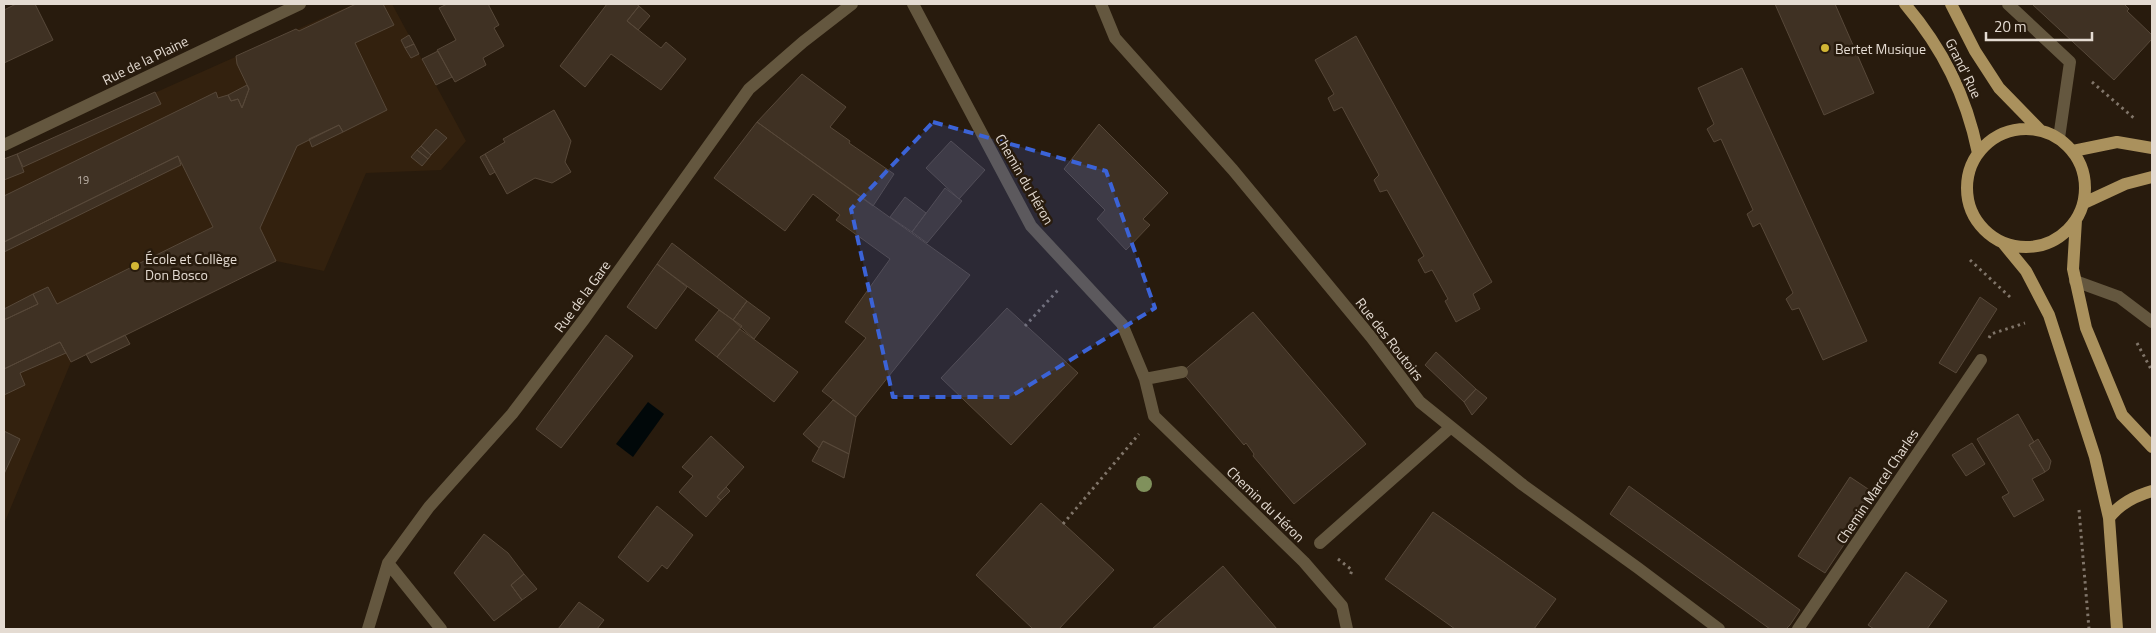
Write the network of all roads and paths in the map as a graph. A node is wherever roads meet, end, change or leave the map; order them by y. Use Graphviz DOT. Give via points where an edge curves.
graph roads {
  1 [pos="300,4"];
  2 [pos="852,4"];
  3 [pos="913,4"];
  4 [pos="1101,4"];
  5 [pos="1906,4"];
  6 [pos="1951,4"];
  7 [pos="2008,4"];
  8 [pos="2070,62"];
  9 [pos="2137,121"];
  10 [pos="2040,130"];
  11 [pos="2059,138"];
  12 [pos="4,145"];
  13 [pos="2152,148"];
  14 [pos="2073,151"];
  15 [pos="1978,153"];
  16 [pos="2152,177"];
  17 [pos="2084,203"];
  18 [pos="2076,220"];
  19 [pos="2003,243"];
  20 [pos="1970,260"];
  21 [pos="1074,272"];
  22 [pos="2075,281"];
  23 [pos="2013,299"];
  24 [pos="2022,315"];
  25 [pos="2026,322"];
  26 [pos="2152,322"];
  27 [pos="1025,326"];
  28 [pos="2029,331"];
  29 [pos="2135,340"];
  30 [pos="1981,360"];
  31 [pos="2152,371"];
  32 [pos="1182,372"];
  33 [pos="1145,379"];
  34 [pos="1154,416"];
  35 [pos="1451,427"];
  36 [pos="2152,447"];
  37 [pos="2152,491"];
  38 [pos="2079,506"];
  39 [pos="2109,518"];
  40 [pos="1063,524"];
  41 [pos="1320,543"];
  42 [pos="388,563"];
  43 [pos="368,629"];
  44 [pos="441,629"];
  45 [pos="1347,629"];
  46 [pos="1719,629"];
  47 [pos="1798,629"];
  48 [pos="2089,629"];
  49 [pos="2117,629"];
  1 -- 12 [label="street, Rue de la Plaine"];
  2 -- 42 [label="street, Rue de la Gare" via="802,42 749,89 518,406 429,507"];
  3 -- 21 [label="street, Chemin du Héron" via="1031,226"];
  4 -- 35 [label="street, Rue des Routoirs" via="1115,38 1233,170 1371,337 1420,402"];
  5 -- 15 [label="main road, Grand' Rue" via="1930,34 1951,72 1967,108"];
  6 -- 10 [label="main road, Grand' Rue" via="1998,88"];
  7 -- 8 [label="street"];
  8 -- 9 [label="path"];
  8 -- 11 [label="street"];
  10 -- 11 [label="main road"];
  10 -- 15 [label="main road" via="2018,129 1996,137"];
  11 -- 14 [label="main road"];
  13 -- 14 [label="main road" via="2117,142"];
  14 -- 17 [label="main road" via="2084,176"];
  15 -- 19 [label="main road" via="1968,178 1968,200 1976,219"];
  16 -- 17 [label="main road" via="2125,184"];
  17 -- 18 [label="main road"];
  18 -- 19 [label="main road" via="2063,235 2044,245 2023,248"];
  18 -- 22 [label="main road"];
  19 -- 39 [label="main road" via="2026,271 2049,315 2095,457"];
  20 -- 23 [label="path"];
  21 -- 27 [label="path"];
  21 -- 33 [label="street, Chemin du Héron" via="1122,324"];
  22 -- 26 [label="street" via="2119,297"];
  22 -- 36 [label="main road" via="2086,328 2122,415"];
  24 -- 25 [label="path"];
  25 -- 28 [label="path"];
  25 -- 30 [label="path" via="1991,334"];
  29 -- 31 [label="path"];
  30 -- 47 [label="street, Chemin Marcel Charles"];
  32 -- 33 [label="street"];
  33 -- 34 [label="street, Chemin du Héron"];
  34 -- 40 [label="path"];
  34 -- 45 [label="street, Chemin du Héron" via="1304,562 1342,606"];
  35 -- 41 [label="street, Chemin du Héron"];
  35 -- 46 [label="street, Rue des Routoirs" via="1523,485"];
  37 -- 39 [label="main road" via="2134,496 2114,510"];
  38 -- 48 [label="path"];
  39 -- 49 [label="main road"];
  42 -- 43 [label="street, Rue de la Gare"];
  42 -- 44 [label="street"];
}
